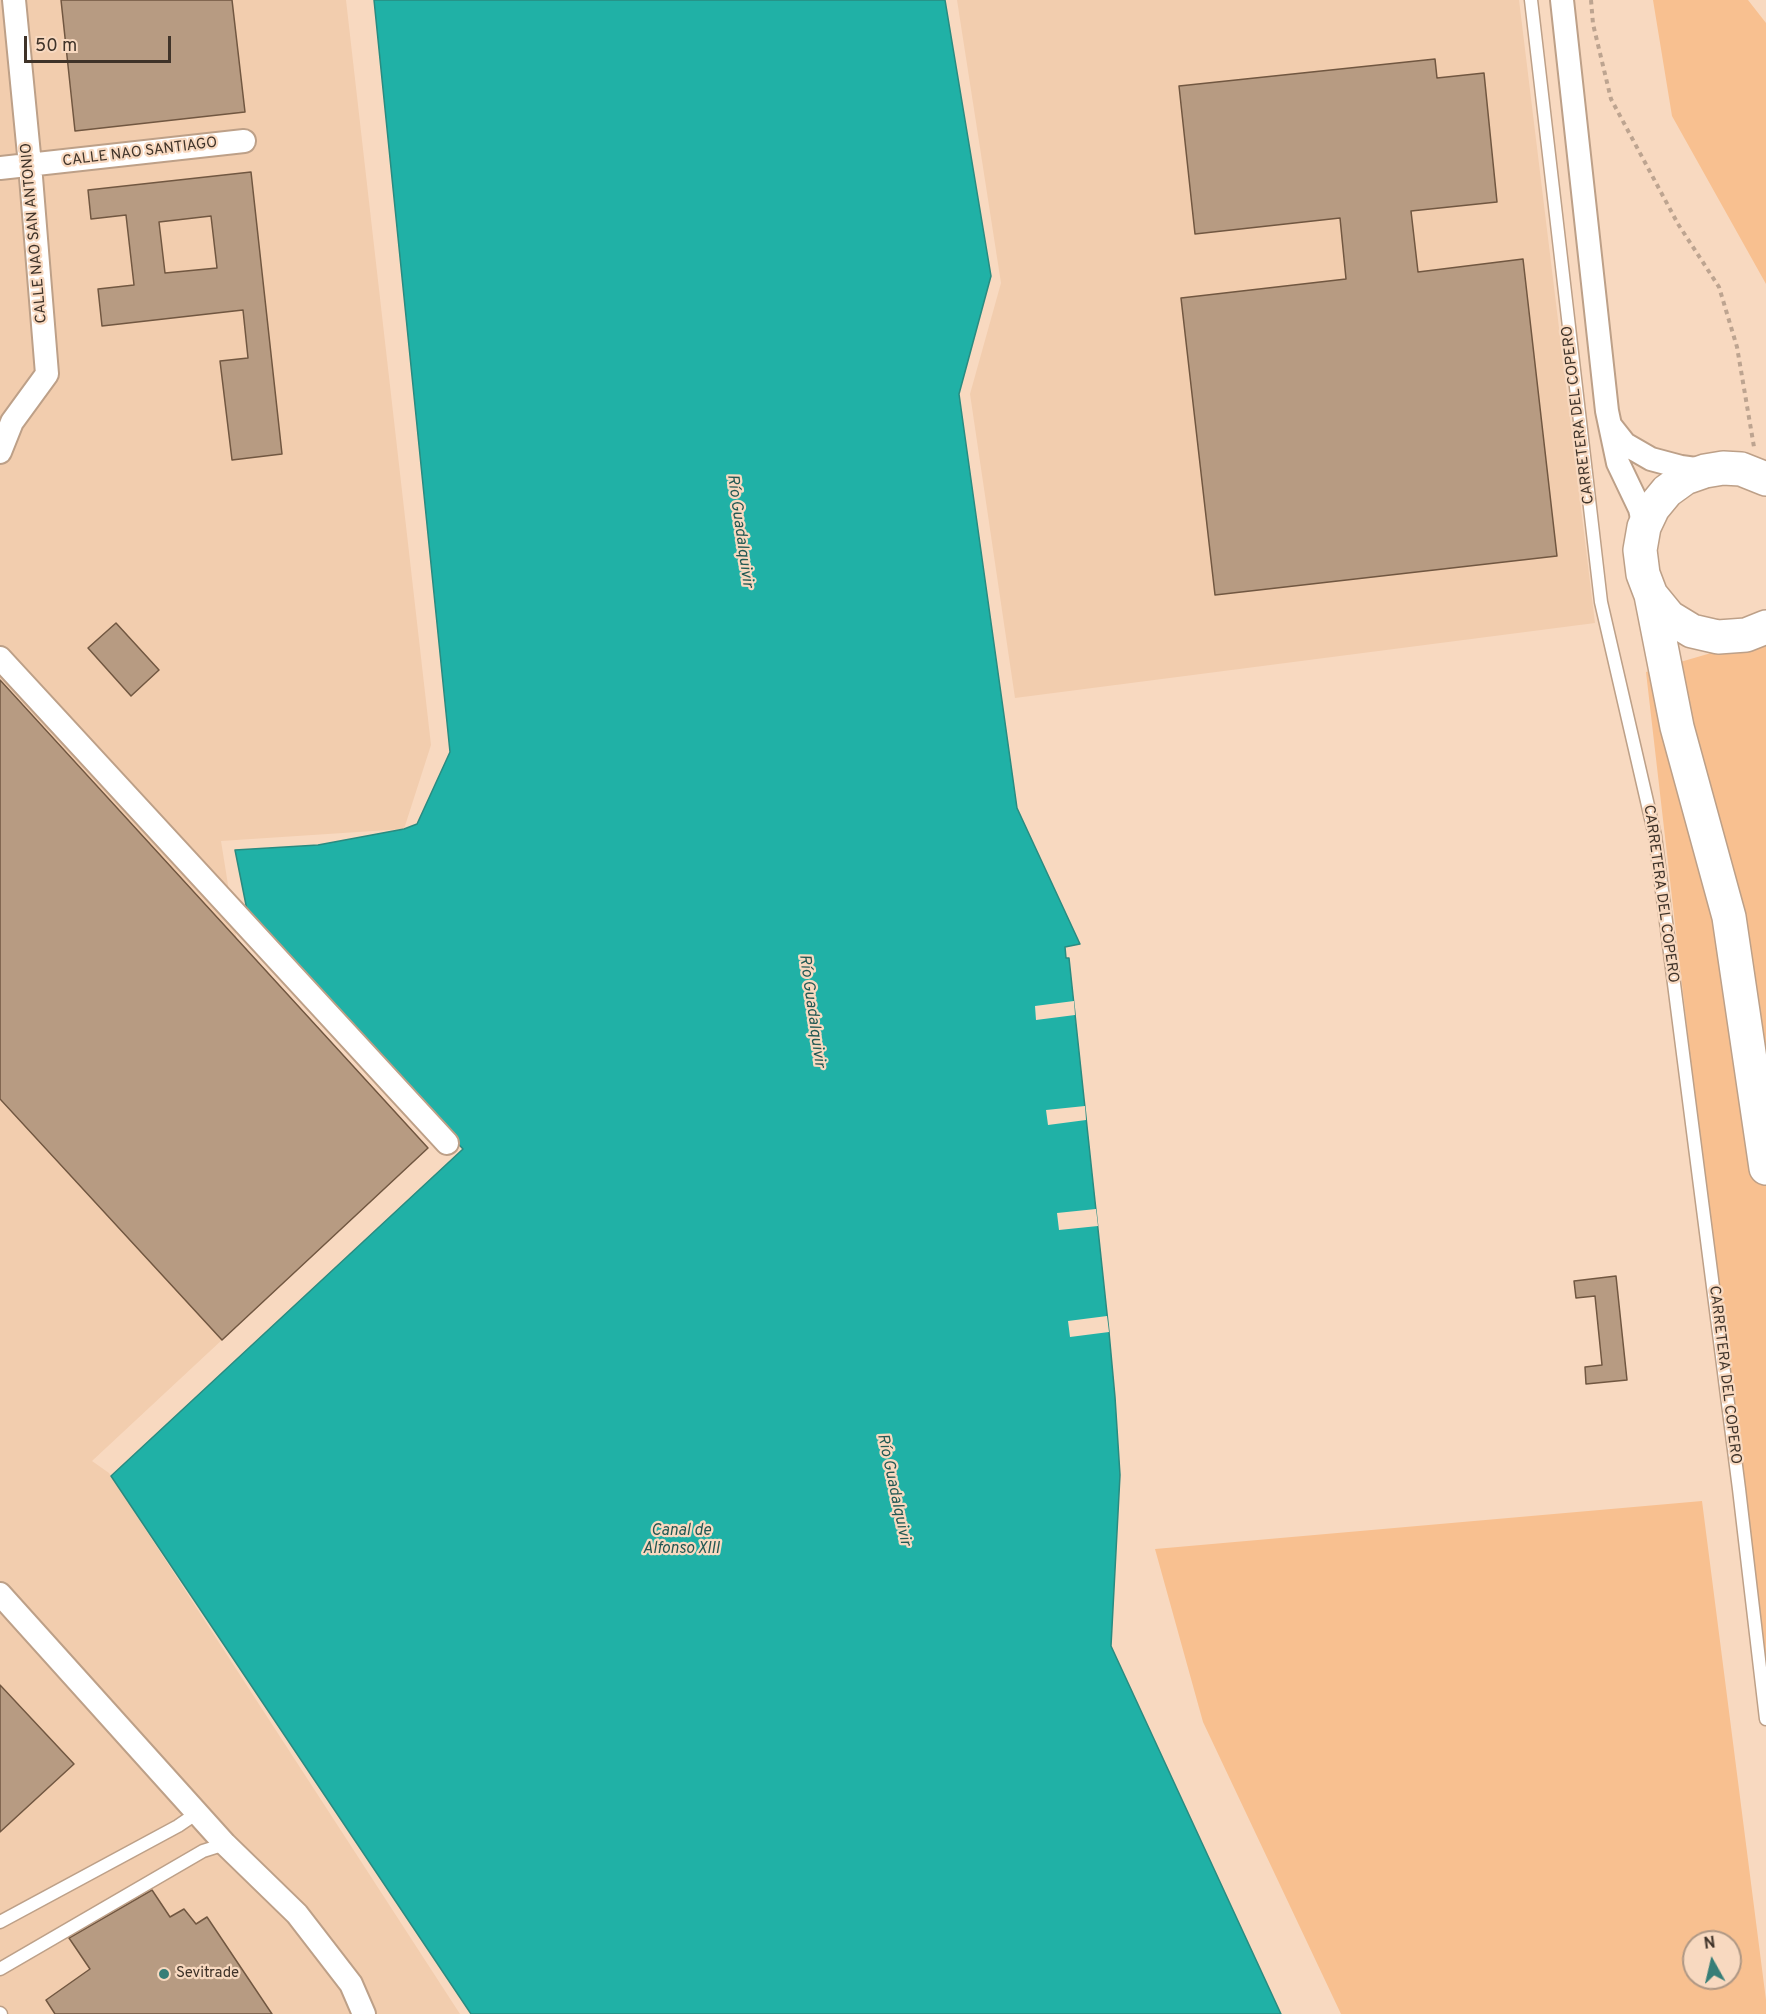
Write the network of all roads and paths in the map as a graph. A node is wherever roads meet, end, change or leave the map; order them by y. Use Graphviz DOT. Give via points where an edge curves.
graph roads {
  1 [pos="14,0"];
  2 [pos="1531,0"];
  3 [pos="1562,0"];
  4 [pos="1591,0"];
  5 [pos="244,141"];
  6 [pos="30,165"];
  7 [pos="0,168"];
  8 [pos="6,415"];
  9 [pos="1610,426"];
  10 [pos="0,452"];
  11 [pos="1705,471"];
  12 [pos="1762,477"];
  13 [pos="1644,527"];
  14 [pos="1651,595"];
  15 [pos="1766,627"];
  16 [pos="0,658"];
  17 [pos="447,1143"];
  18 [pos="1766,1168"];
  19 [pos="0,1594"];
  20 [pos="1766,1719"];
  21 [pos="197,1813"];
  22 [pos="225,1844"];
  23 [pos="0,1922"];
  24 [pos="0,1969"];
  25 [pos="364,2014"];
  1 -- 6 [label="street, CALLE NAO SAN ANTONIO"];
  2 -- 20 [label="lane, CARRETERA DEL COPERO" via="1601,602 1655,836"];
  3 -- 9 [label="street"];
  4 -- 12 [label="path" via="1611,99 1678,224 1719,287 1737,347"];
  5 -- 6 [label="street, CALLE NAO SANTIAGO"];
  6 -- 7 [label="street, CALLE NAO SANTIAGO"];
  6 -- 8 [label="street, CALLE NAO SAN ANTONIO" via="47,374"];
  8 -- 10 [label="street, CALLE NAO SAN ANTONIO"];
  9 -- 11 [label="street" via="1625,444 1651,459"];
  9 -- 13 [label="street" via="1618,463 1640,509"];
  11 -- 12 [label="main road" via="1723,468"];
  11 -- 13 [label="main road" via="1685,478 1667,491"];
  13 -- 14 [label="main road" via="1640,550 1642,574"];
  14 -- 15 [label="main road" via="1669,617 1692,631 1718,637 1746,635"];
  14 -- 18 [label="main road" via="1677,727 1729,917"];
  16 -- 17 [label="street"];
  19 -- 21 [label="street"];
  21 -- 22 [label="street"];
  21 -- 23 [label="lane"];
  22 -- 24 [label="lane" via="203,1851"];
  22 -- 25 [label="street" via="297,1914 351,1984"];
}
